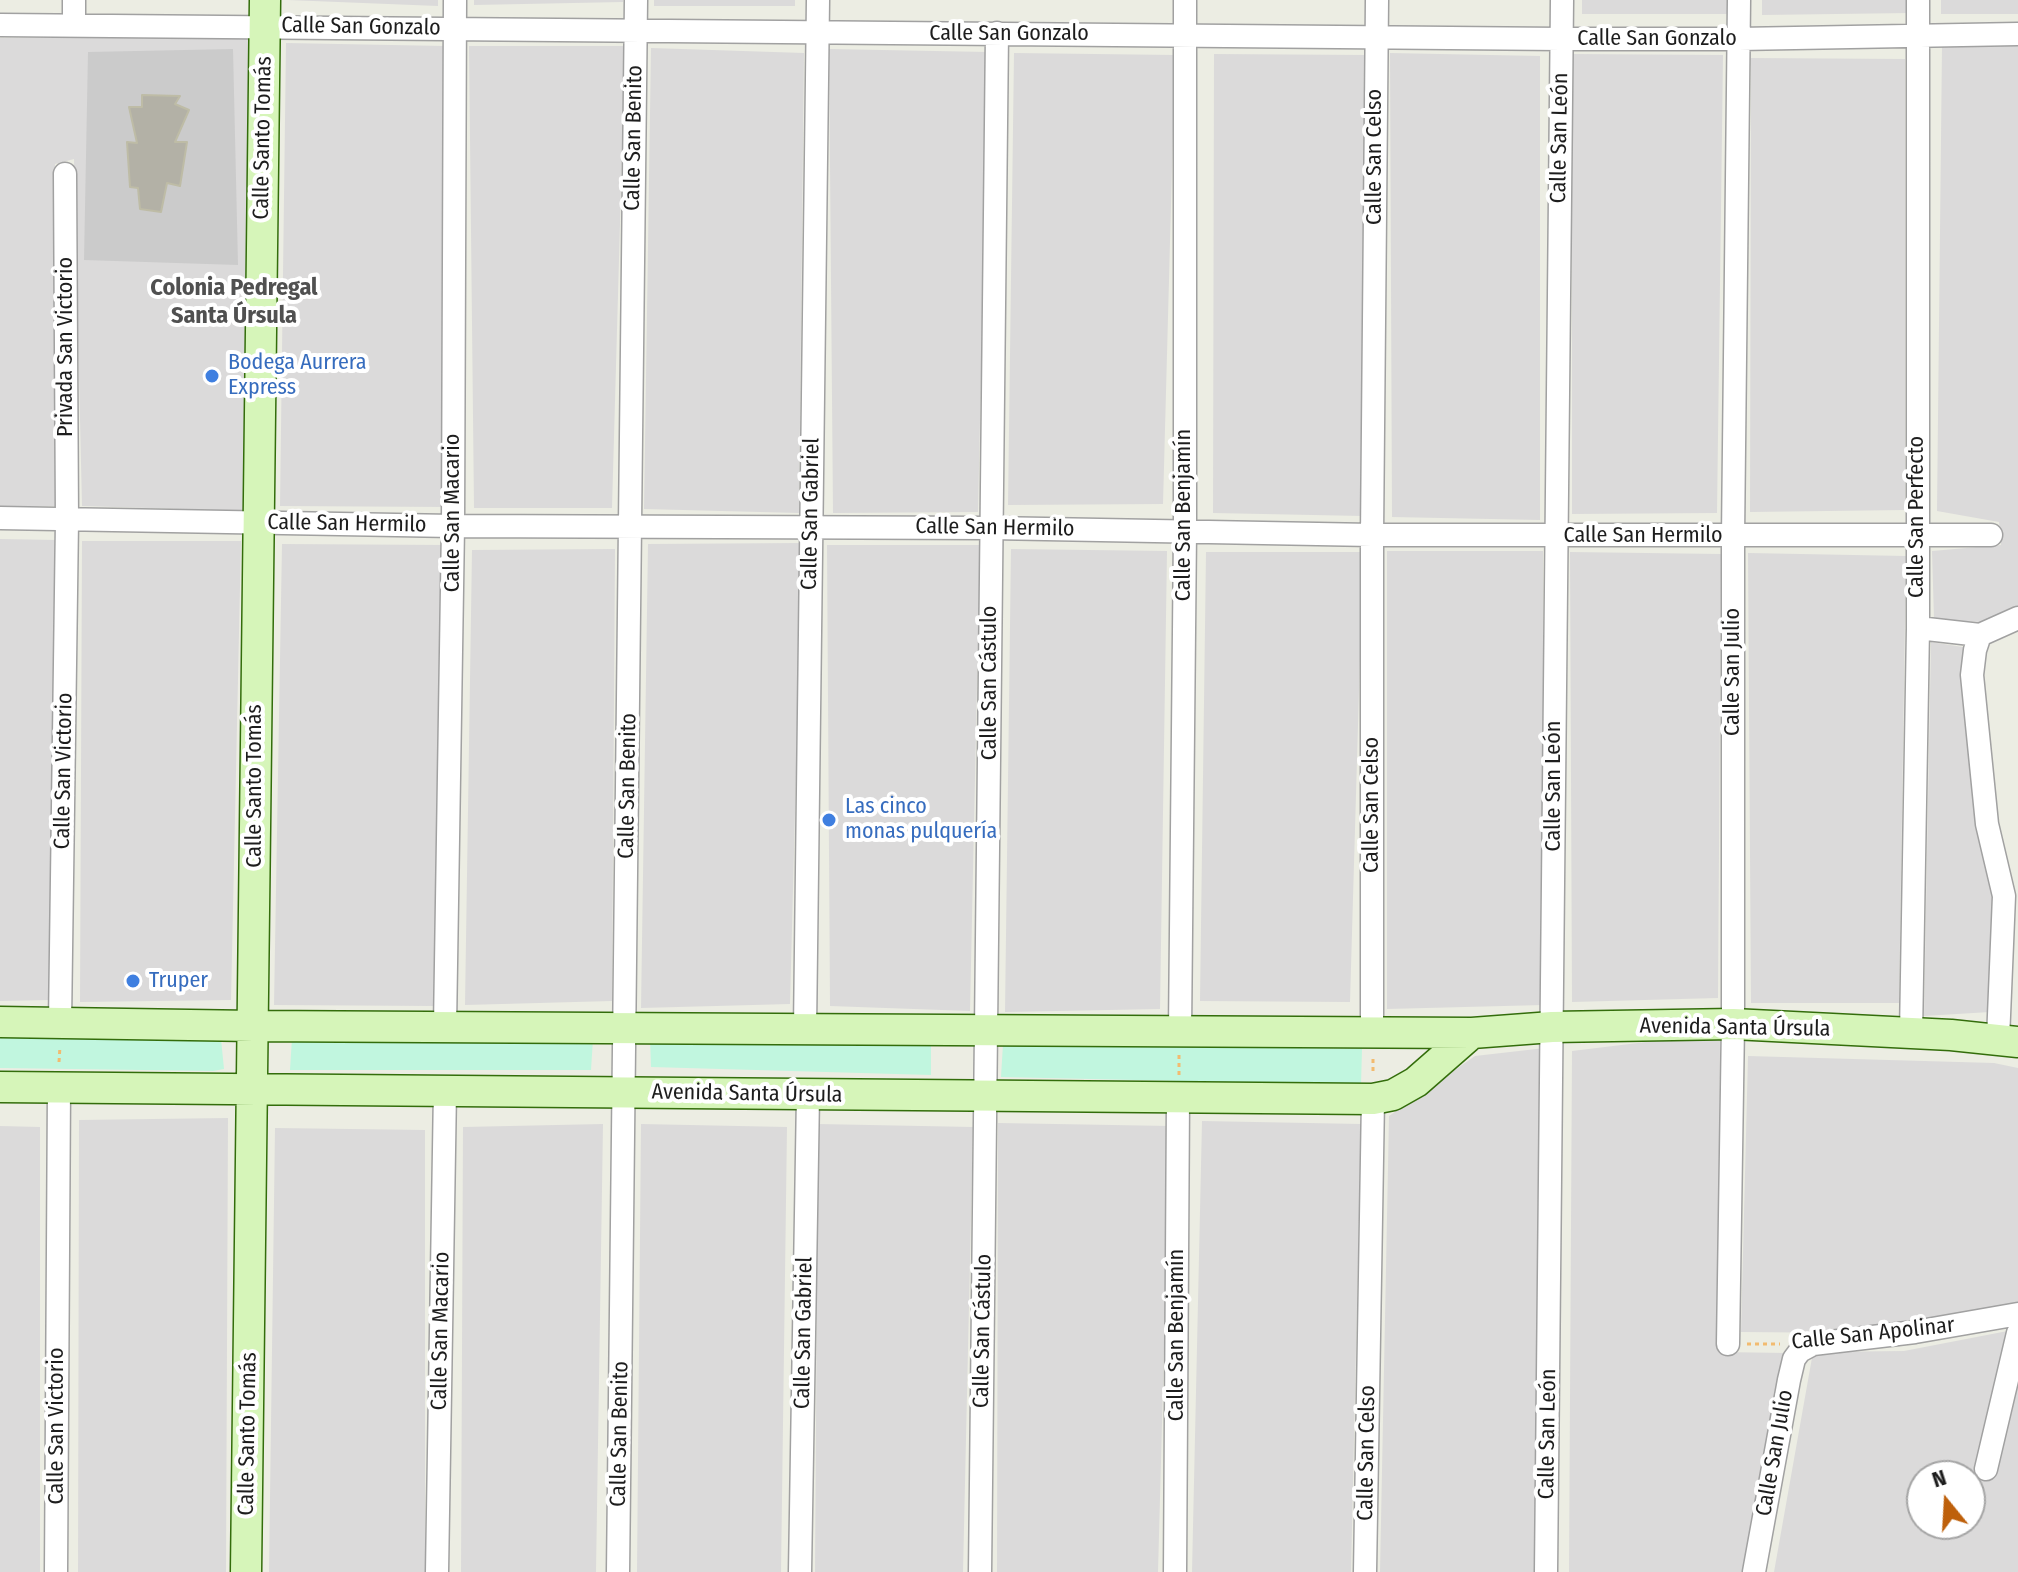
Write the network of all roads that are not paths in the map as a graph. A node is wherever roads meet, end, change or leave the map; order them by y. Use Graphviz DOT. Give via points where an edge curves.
graph roads {
  1 [pos="74,0"];
  2 [pos="455,0"];
  3 [pos="636,0"];
  4 [pos="818,0"];
  5 [pos="1185,0"];
  6 [pos="1377,0"];
  7 [pos="1562,0"];
  8 [pos="1739,0"];
  9 [pos="1918,0"];
  10 [pos="265,13"];
  11 [pos="0,25"];
  12 [pos="74,25"];
  13 [pos="454,28"];
  14 [pos="635,30"];
  15 [pos="997,33"];
  16 [pos="817,34"];
  17 [pos="2018,34"];
  18 [pos="1184,35"];
  19 [pos="1375,37"];
  20 [pos="1917,37"];
  21 [pos="1561,39"];
  22 [pos="1739,39"];
  23 [pos="65,174"];
  24 [pos="0,518"];
  25 [pos="67,520"];
  26 [pos="257,523"];
  27 [pos="453,526"];
  28 [pos="630,526"];
  29 [pos="811,526"];
  30 [pos="991,528"];
  31 [pos="1185,531"];
  32 [pos="1372,535"];
  33 [pos="1991,535"];
  34 [pos="1555,536"];
  35 [pos="1733,537"];
  36 [pos="1917,537"];
  37 [pos="2018,618"];
  38 [pos="1918,628"];
  39 [pos="1980,635"];
  40 [pos="2009,868"];
  41 [pos="0,1022"];
  42 [pos="60,1022"];
  43 [pos="1733,1024"];
  44 [pos="253,1026"];
  45 [pos="445,1026"];
  46 [pos="1552,1027"];
  47 [pos="625,1028"];
  48 [pos="805,1028"];
  49 [pos="987,1030"];
  50 [pos="1180,1031"];
  51 [pos="1372,1031"];
  52 [pos="1472,1033"];
  53 [pos="1911,1034"];
  54 [pos="2008,1040"];
  55 [pos="0,1087"];
  56 [pos="59,1088"];
  57 [pos="252,1088"];
  58 [pos="445,1090"];
  59 [pos="625,1093"];
  60 [pos="808,1095"];
  61 [pos="986,1096"];
  62 [pos="1178,1099"];
  63 [pos="1373,1099"];
  64 [pos="2018,1314"];
  65 [pos="2018,1333"];
  66 [pos="1728,1344"];
  67 [pos="1813,1344"];
  68 [pos="1986,1469"];
  69 [pos="56,1572"];
  70 [pos="246,1572"];
  71 [pos="437,1572"];
  72 [pos="618,1572"];
  73 [pos="800,1572"];
  74 [pos="980,1572"];
  75 [pos="1175,1572"];
  76 [pos="1365,1572"];
  77 [pos="1546,1572"];
  78 [pos="1754,1572"];
  1 -- 12 [label="street"];
  2 -- 13 [label="street, Calle San Macario"];
  3 -- 14 [label="street, Calle San Benito"];
  4 -- 16 [label="street, Calle San Gabriel"];
  5 -- 18 [label="street, Calle San Benjamín"];
  6 -- 19 [label="street, Calle San Celso"];
  7 -- 21 [label="street, Calle San León"];
  8 -- 22 [label="street, Calle San Julio"];
  9 -- 20 [label="street, Calle San Perfecto"];
  10 -- 12 [label="street, Calle San Gonzalo"];
  10 -- 13 [label="street, Calle San Gonzalo"];
  10 -- 26 [label="street, Calle Santo Tomás"];
  11 -- 12 [label="street, Calle San Gonzalo"];
  13 -- 14 [label="street, Calle San Gonzalo"];
  13 -- 27 [label="street, Calle San Macario"];
  14 -- 16 [label="street, Calle San Gonzalo"];
  14 -- 28 [label="street, Calle San Benito"];
  15 -- 16 [label="street, Calle San Gonzalo"];
  15 -- 18 [label="street, Calle San Gonzalo"];
  15 -- 30 [label="street, Calle San Cástulo"];
  16 -- 29 [label="street, Calle San Gabriel"];
  17 -- 20 [label="street, Calle San Gonzalo"];
  18 -- 19 [label="street, Calle San Gonzalo"];
  18 -- 31 [label="street, Calle San Benjamín"];
  19 -- 21 [label="street, Calle San Gonzalo"];
  19 -- 32 [label="street, Calle San Celso"];
  20 -- 22 [label="street, Calle San Gonzalo"];
  20 -- 36 [label="street, Calle San Perfecto"];
  21 -- 22 [label="street, Calle San Gonzalo"];
  21 -- 34 [label="street, Calle San León"];
  22 -- 35 [label="street, Calle San Julio"];
  23 -- 25 [label="street, Privada San Victorio"];
  24 -- 25 [label="street, Calle San Hermilo"];
  25 -- 26 [label="street, Calle San Hermilo"];
  25 -- 42 [label="street, Calle San Victorio"];
  26 -- 27 [label="street, Calle San Hermilo"];
  26 -- 44 [label="street, Calle Santo Tomás"];
  27 -- 28 [label="street, Calle San Hermilo"];
  27 -- 45 [label="street, Calle San Macario"];
  28 -- 29 [label="street, Calle San Hermilo"];
  28 -- 47 [label="street, Calle San Benito"];
  29 -- 30 [label="street, Calle San Hermilo"];
  29 -- 48 [label="street, Calle San Gabriel"];
  30 -- 31 [label="street, Calle San Hermilo"];
  30 -- 49 [label="street, Calle San Cástulo"];
  31 -- 32 [label="street, Calle San Hermilo"];
  31 -- 50 [label="street, Calle San Benjamín"];
  32 -- 34 [label="street, Calle San Hermilo"];
  32 -- 51 [label="street, Calle San Celso"];
  33 -- 36 [label="street, Calle San Hermilo"];
  34 -- 35 [label="street, Calle San Hermilo"];
  34 -- 46 [label="street, Calle San León"];
  35 -- 36 [label="street, Calle San Hermilo"];
  35 -- 43 [label="street, Calle San Julio"];
  36 -- 38 [label="street, Calle San Perfecto"];
  37 -- 39 [label="street"];
  38 -- 39 [label="street"];
  38 -- 53 [label="street, Calle San Perfecto"];
  39 -- 40 [label="street" via="1972,675 1987,824"];
  40 -- 54 [label="street" via="2004,896"];
  41 -- 42 [label="street, Avenida Santa Úrsula"];
  42 -- 44 [label="street, Avenida Santa Úrsula"];
  43 -- 46 [label="street, Avenida Santa Úrsula"];
  43 -- 53 [label="street, Avenida Santa Úrsula"];
  43 -- 66 [label="street, Calle San Julio"];
  44 -- 45 [label="street, Avenida Santa Úrsula"];
  44 -- 57 [label="street, Calle Santo Tomás"];
  45 -- 47 [label="street, Avenida Santa Úrsula"];
  46 -- 52 [label="street, Avenida Santa Úrsula"];
  46 -- 77 [label="street, Calle San León"];
  47 -- 48 [label="street, Avenida Santa Úrsula"];
  47 -- 59 [label="street, Calle San Benito"];
  48 -- 49 [label="street, Avenida Santa Úrsula"];
  49 -- 50 [label="street, Avenida Santa Úrsula"];
  49 -- 61 [label="street, Calle San Cástulo"];
  50 -- 51 [label="street, Avenida Santa Úrsula"];
  51 -- 52 [label="street, Avenida Santa Úrsula"];
  52 -- 63 [label="street, Avenida Santa Úrsula" via="1416,1082"];
  53 -- 54 [label="street, Avenida Santa Úrsula"];
  55 -- 56 [label="street, Avenida Santa Úrsula"];
  56 -- 57 [label="street, Avenida Santa Úrsula"];
  56 -- 69 [label="street, Calle San Victorio"];
  57 -- 58 [label="street, Avenida Santa Úrsula"];
  57 -- 70 [label="street, Calle Santo Tomás"];
  58 -- 59 [label="street, Avenida Santa Úrsula"];
  58 -- 71 [label="street, Calle San Macario"];
  59 -- 60 [label="street, Avenida Santa Úrsula"];
  59 -- 72 [label="street, Calle San Benito"];
  60 -- 61 [label="street, Avenida Santa Úrsula"];
  60 -- 73 [label="street, Calle San Gabriel"];
  61 -- 62 [label="street, Avenida Santa Úrsula"];
  61 -- 74 [label="street, Calle San Cástulo"];
  62 -- 63 [label="street, Avenida Santa Úrsula"];
  62 -- 75 [label="street, Calle San Benjamín"];
  63 -- 76 [label="street, Calle San Celso"];
  64 -- 67 [label="street, Calle San Apolinar"];
  65 -- 68 [label="street"];
  67 -- 78 [label="street, Calle San Julio" via="1794,1359"];
}
